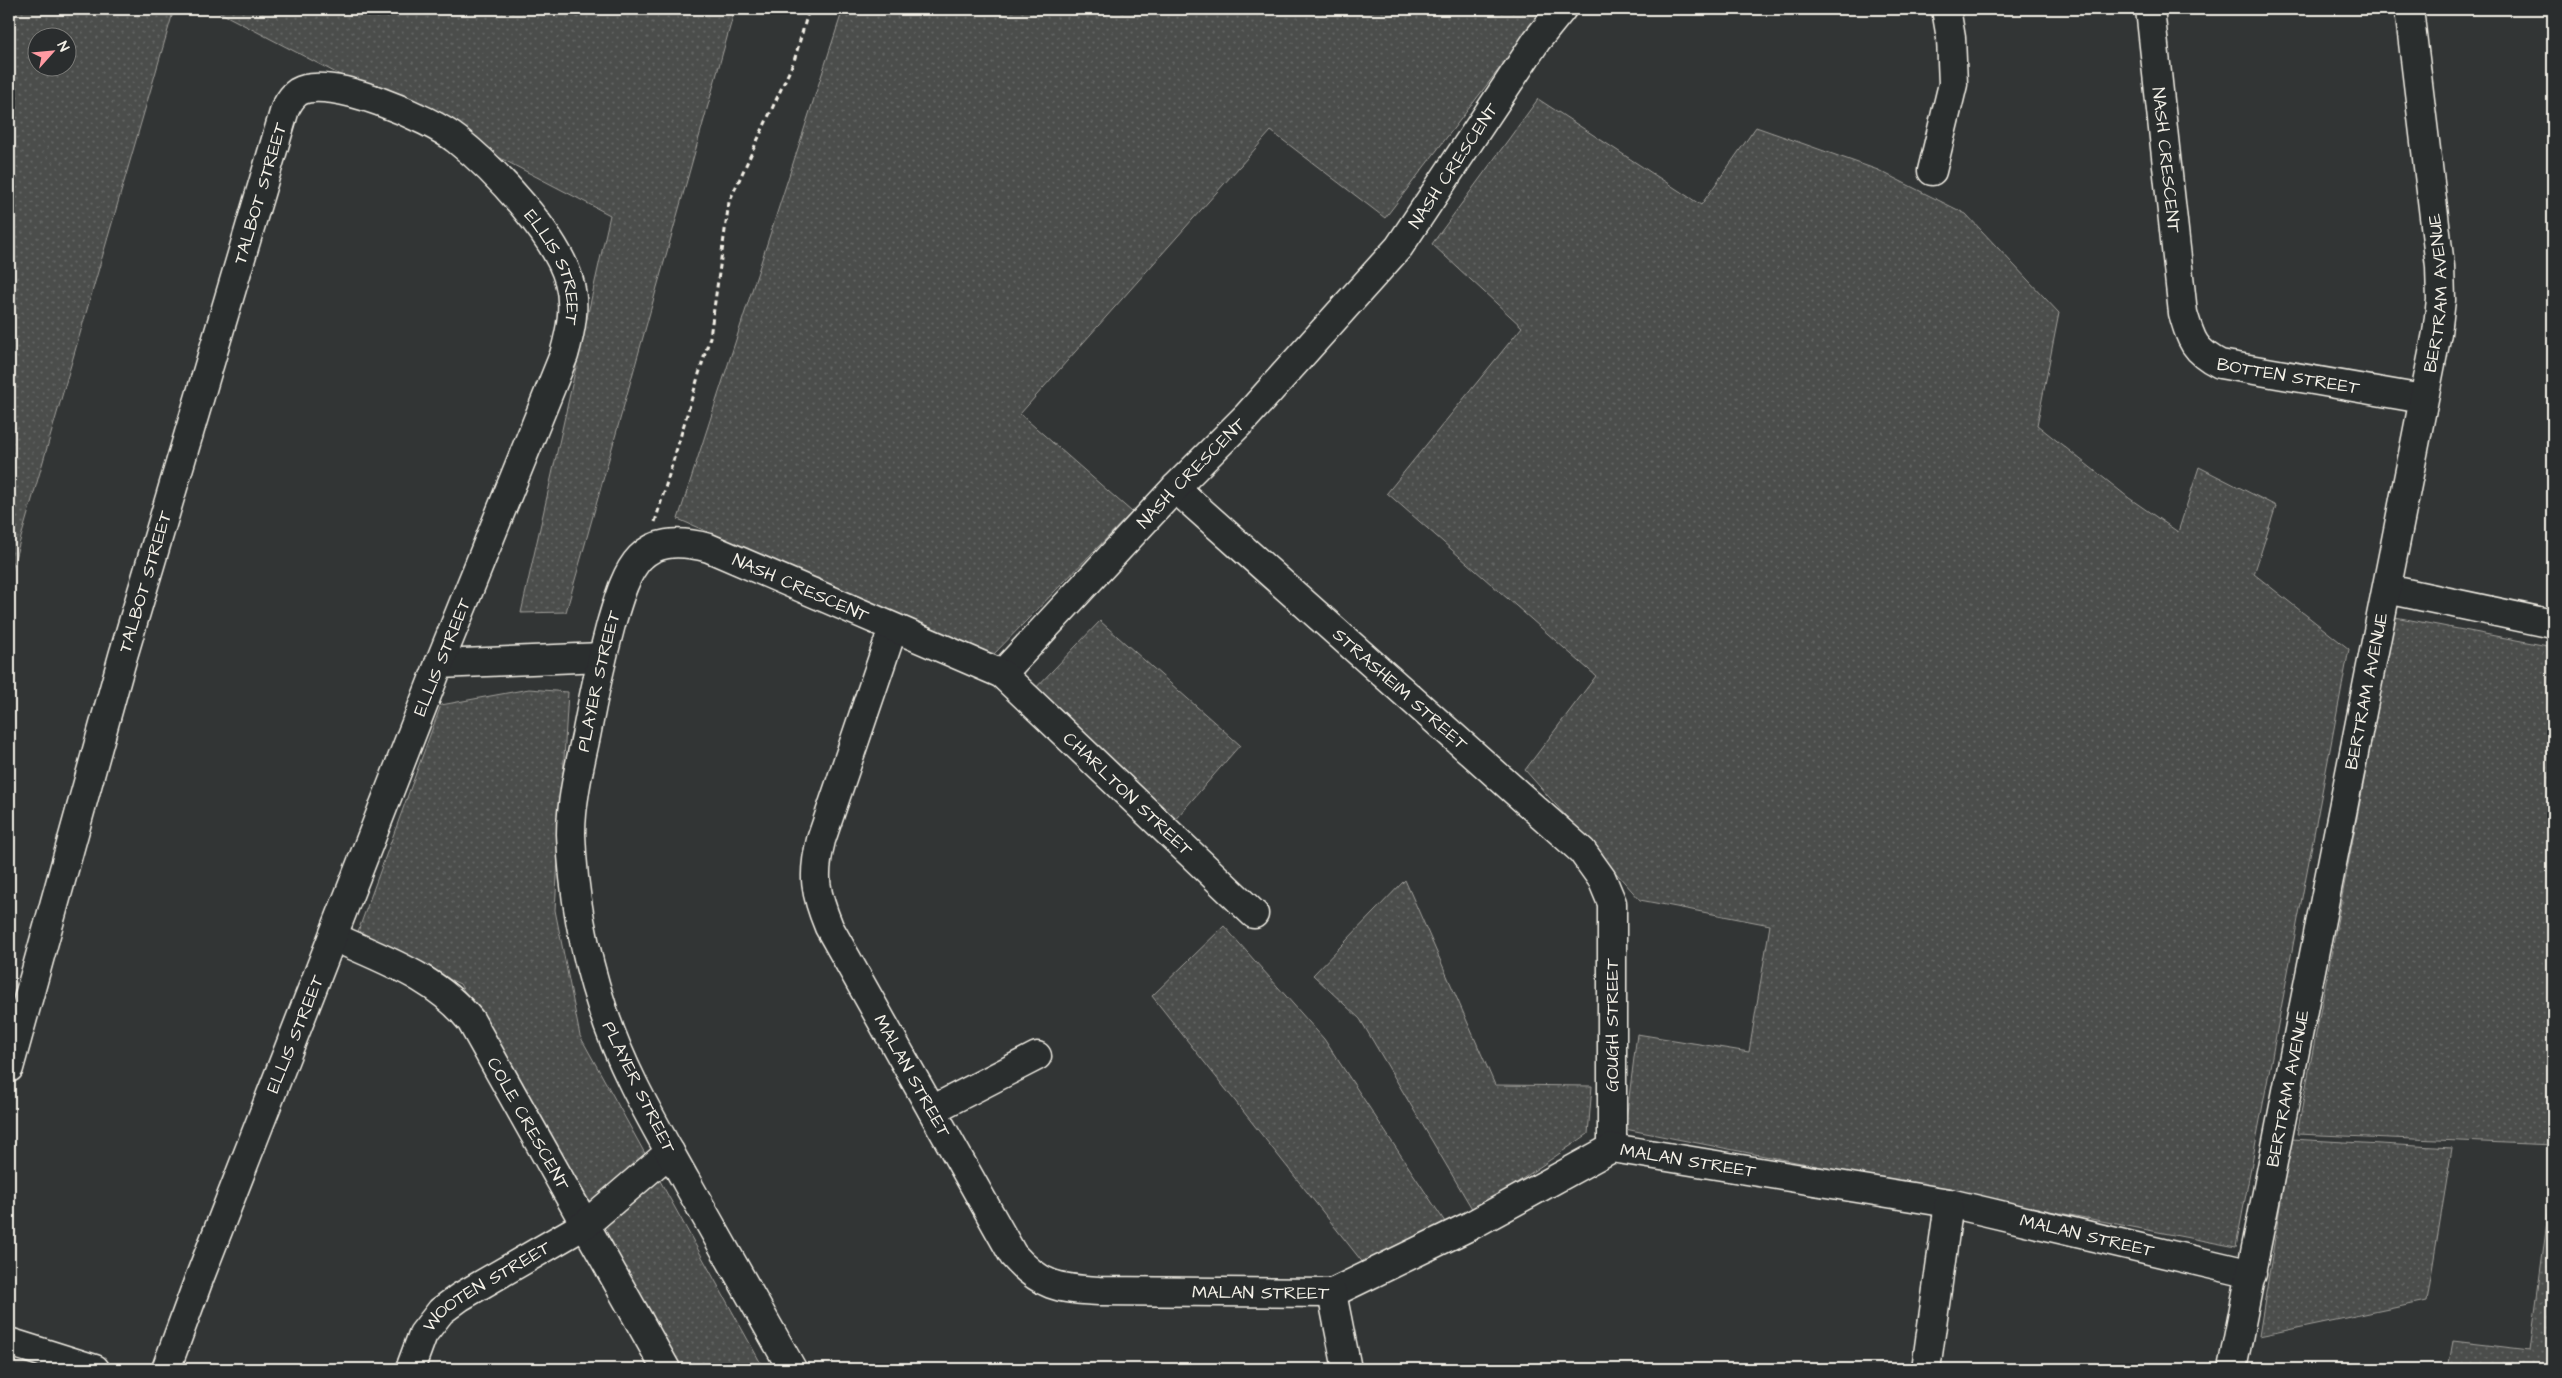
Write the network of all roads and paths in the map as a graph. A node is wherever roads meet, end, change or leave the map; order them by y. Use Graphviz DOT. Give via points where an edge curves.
graph roads {
  1 [pos="810,9"];
  2 [pos="1562,9"];
  3 [pos="1946,9"];
  4 [pos="2150,9"];
  5 [pos="2409,9"];
  6 [pos="291,98"];
  7 [pos="1932,171"];
  8 [pos="2183,313"];
  9 [pos="2423,399"];
  10 [pos="1175,488"];
  11 [pos="646,552"];
  12 [pos="2387,589"];
  13 [pos="2553,624"];
  14 [pos="893,628"];
  15 [pos="602,657"];
  16 [pos="439,664"];
  17 [pos="1002,674"];
  18 [pos="1612,903"];
  19 [pos="1254,914"];
  20 [pos="334,937"];
  21 [pos="1037,1056"];
  22 [pos="9,1068"];
  23 [pos="932,1110"];
  24 [pos="1612,1148"];
  25 [pos="670,1152"];
  26 [pos="1949,1203"];
  27 [pos="586,1224"];
  28 [pos="2252,1274"];
  29 [pos="1332,1293"];
  30 [pos="9,1342"];
  31 [pos="95,1369"];
  32 [pos="166,1369"];
  33 [pos="410,1369"];
  34 [pos="666,1369"];
  35 [pos="792,1369"];
  36 [pos="1347,1369"];
  37 [pos="1926,1369"];
  38 [pos="2232,1369"];
  1 -- 11 [label="path" via="794,61 729,202 710,337"];
  2 -- 10 [label="street, NASH CRESCENT" via="1537,40 1399,247 1246,417"];
  3 -- 7 [label="street" via="1953,84"];
  4 -- 8 [label="street, NASH CRESCENT"];
  5 -- 9 [label="street, BERTRAM AVENUE" via="2440,266 2441,300 2437,333"];
  6 -- 16 [label="street, ELLIS STREET" via="306,89 338,88 396,108 456,139 543,230 562,259 569,281 573,300 572,327 564,355"];
  6 -- 22 [label="street, TALBOT STREET" via="126,647"];
  8 -- 9 [label="street, BOTTEN STREET" via="2190,339 2202,355 2220,364"];
  9 -- 12 [label="street, BERTRAM AVENUE"];
  10 -- 17 [label="street, NASH CRESCENT"];
  10 -- 18 [label="street, STRASHEIM STREET" via="1582,851 1602,879"];
  11 -- 14 [label="street, NASH CRESCENT" via="678,543 709,548"];
  11 -- 15 [label="street, PLAYER STREET" via="635,562 621,590"];
  12 -- 13 [label="street"];
  12 -- 28 [label="street, BERTRAM AVENUE"];
  14 -- 17 [label="street, NASH CRESCENT"];
  14 -- 23 [label="street, MALAN STREET" via="821,840 815,865 815,886 829,927"];
  15 -- 16 [label="street"];
  15 -- 25 [label="street, PLAYER STREET" via="577,778 571,833 582,929 602,1009 632,1080"];
  16 -- 20 [label="street, ELLIS STREET"];
  17 -- 19 [label="street, CHARLTON STREET"];
  18 -- 24 [label="street, GOUGH STREET"];
  20 -- 27 [label="street, COLE CRESCENT" via="427,980 462,1009 484,1040"];
  20 -- 32 [label="street, ELLIS STREET" via="198,1279"];
  21 -- 23 [label="street"];
  23 -- 29 [label="street, MALAN STREET" via="1013,1255 1027,1271 1046,1284 1099,1291"];
  24 -- 26 [label="street, MALAN STREET"];
  24 -- 29 [label="street, MALAN STREET" via="1470,1226"];
  25 -- 27 [label="street, WOOTEN STREET"];
  25 -- 35 [label="street, PLAYER STREET"];
  26 -- 28 [label="street, MALAN STREET"];
  26 -- 37 [label="street"];
  27 -- 33 [label="street, WOOTEN STREET" via="460,1296 441,1311 423,1334"];
  27 -- 34 [label="street, COLE CRESCENT"];
  28 -- 38 [label="street, BERTRAM AVENUE"];
  29 -- 36 [label="street"];
  30 -- 31 [label="street"];
}
